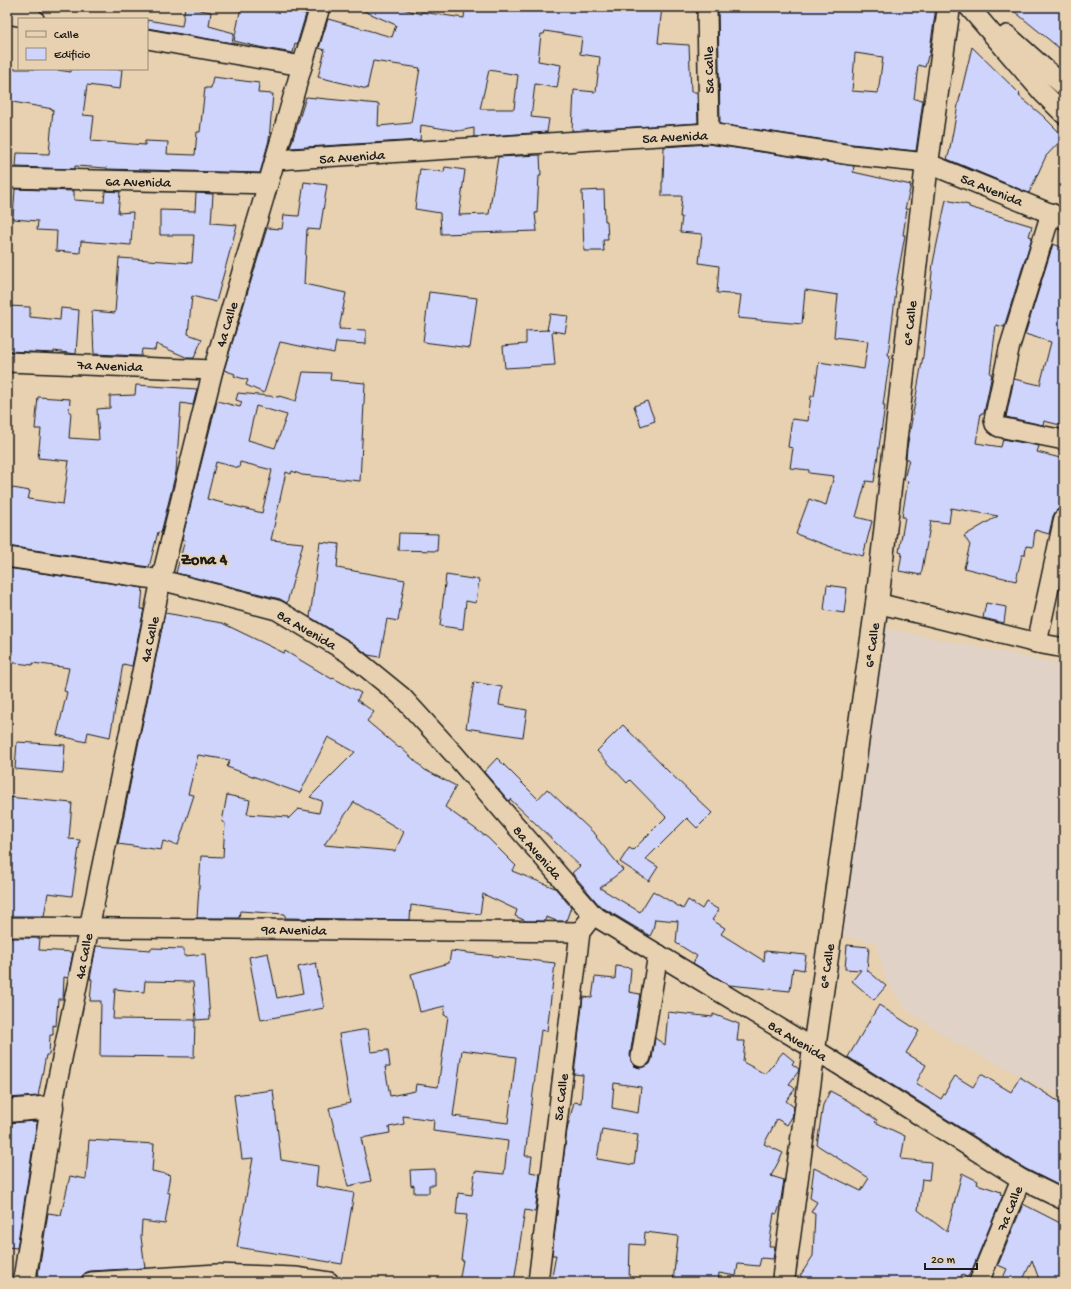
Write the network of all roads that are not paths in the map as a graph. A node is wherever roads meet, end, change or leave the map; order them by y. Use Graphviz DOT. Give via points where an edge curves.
graph roads {
  1 [pos="320,7"];
  2 [pos="707,7"];
  3 [pos="949,7"];
  4 [pos="969,7"];
  5 [pos="975,7"];
  6 [pos="7,14"];
  7 [pos="29,18"];
  8 [pos="148,39"];
  9 [pos="302,66"];
  10 [pos="1064,86"];
  11 [pos="1064,114"];
  12 [pos="709,133"];
  13 [pos="275,160"];
  14 [pos="927,163"];
  15 [pos="7,178"];
  16 [pos="268,184"];
  17 [pos="1057,216"];
  18 [pos="7,362"];
  19 [pos="212,370"];
  20 [pos="1064,440"];
  21 [pos="1064,518"];
  22 [pos="7,557"];
  23 [pos="161,580"];
  24 [pos="877,603"];
  25 [pos="1037,643"];
  26 [pos="1064,648"];
  27 [pos="593,915"];
  28 [pos="7,927"];
  29 [pos="88,927"];
  30 [pos="580,932"];
  31 [pos="658,954"];
  32 [pos="814,1049"];
  33 [pos="641,1058"];
  34 [pos="52,1107"];
  35 [pos="7,1111"];
  36 [pos="1021,1179"];
  37 [pos="1064,1200"];
  38 [pos="24,1282"];
  39 [pos="91,1282"];
  40 [pos="329,1282"];
  41 [pos="538,1282"];
  42 [pos="783,1282"];
  43 [pos="979,1282"];
  1 -- 9 [label="street, 4a Calle"];
  2 -- 12 [label="street, 5a Calle"];
  3 -- 14 [label="main road, 6ª Calle"];
  4 -- 11 [label="street"];
  5 -- 10 [label="street"];
  6 -- 7 [label="street"];
  8 -- 9 [label="street"];
  9 -- 13 [label="street, 4a Calle"];
  12 -- 13 [label="street, 5a Avenida"];
  12 -- 14 [label="street, 5a Avenida" via="851,155"];
  13 -- 16 [label="street, 4a Calle"];
  14 -- 17 [label="street, 5a Avenida"];
  14 -- 24 [label="main road, 6ª Calle"];
  15 -- 16 [label="street, 6a Avenida"];
  16 -- 19 [label="street, 4a Calle"];
  17 -- 20 [label="street" via="1009,349 994,420 998,427"];
  18 -- 19 [label="street, 7a Avenida"];
  19 -- 23 [label="street, 4a Calle"];
  21 -- 25 [label="street"];
  22 -- 23 [label="street, 8a Avenida"];
  23 -- 27 [label="street, 8a Avenida" via="277,610 347,652 401,696"];
  23 -- 29 [label="street, 4a Calle"];
  24 -- 25 [label="street"];
  24 -- 32 [label="main road, 6ª Calle"];
  25 -- 26 [label="street"];
  27 -- 30 [label="street"];
  27 -- 31 [label="street, 8a Avenida"];
  28 -- 29 [label="street, 9a Avenida"];
  29 -- 30 [label="street, 9a Avenida"];
  29 -- 34 [label="street, 4a Calle"];
  30 -- 41 [label="street, 5a Calle"];
  31 -- 32 [label="street, 8a Avenida"];
  31 -- 33 [label="street"];
  32 -- 36 [label="street, 8a Avenida"];
  32 -- 42 [label="main road, 6ª Calle"];
  34 -- 35 [label="main road"];
  34 -- 38 [label="main road, 4a Calle"];
  36 -- 37 [label="street, 8a Avenida"];
  36 -- 43 [label="street, 7a Calle"];
  39 -- 40 [label="street" via="217,1274 295,1277"];
}
